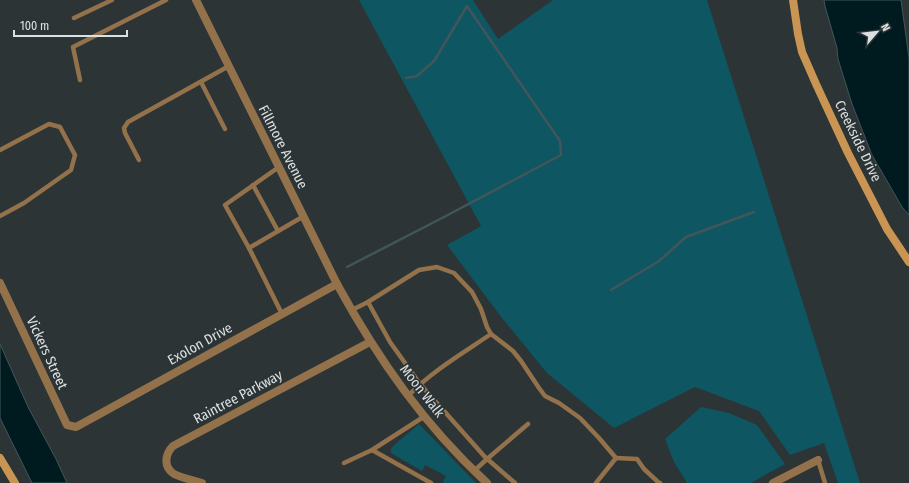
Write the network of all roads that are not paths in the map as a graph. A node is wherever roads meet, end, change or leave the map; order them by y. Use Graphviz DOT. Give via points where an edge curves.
graph roads {
  1 [pos="112,0"];
  2 [pos="166,0"];
  3 [pos="196,0"];
  4 [pos="793,0"];
  5 [pos="74,18"];
  6 [pos="229,66"];
  7 [pos="80,80"];
  8 [pos="201,82"];
  9 [pos="225,129"];
  10 [pos="0,150"];
  11 [pos="139,160"];
  12 [pos="279,167"];
  13 [pos="254,185"];
  14 [pos="0,216"];
  15 [pos="304,216"];
  16 [pos="278,231"];
  17 [pos="249,248"];
  18 [pos="909,262"];
  19 [pos="0,283"];
  20 [pos="338,284"];
  21 [pos="368,302"];
  22 [pos="350,307"];
  23 [pos="282,314"];
  24 [pos="491,334"];
  25 [pos="370,342"];
  26 [pos="420,384"];
  27 [pos="408,396"];
  28 [pos="425,416"];
  29 [pos="528,424"];
  30 [pos="76,427"];
  31 [pos="372,450"];
  32 [pos="616,458"];
  33 [pos="487,459"];
  34 [pos="818,460"];
  35 [pos="1,461"];
  36 [pos="344,463"];
  37 [pos="474,470"];
  38 [pos="15,483"];
  39 [pos="202,483"];
  40 [pos="431,483"];
  41 [pos="488,483"];
  42 [pos="515,483"];
  43 [pos="596,483"];
  44 [pos="660,483"];
  45 [pos="773,483"];
  46 [pos="824,483"];
  1 -- 5 [label="lane"];
  2 -- 7 [label="lane" via="72,47"];
  3 -- 6 [label="street, Fillmore Avenue"];
  4 -- 18 [label="street, Creekside Drive" via="802,52 816,84 887,229"];
  6 -- 8 [label="lane"];
  6 -- 12 [label="street, Fillmore Avenue"];
  8 -- 9 [label="lane"];
  8 -- 11 [label="lane" via="128,122 124,128 125,133"];
  10 -- 14 [label="lane" via="49,124 60,127 74,156 71,170 24,203"];
  12 -- 13 [label="lane"];
  12 -- 15 [label="street, Fillmore Avenue"];
  13 -- 16 [label="lane"];
  13 -- 17 [label="lane" via="225,204"];
  15 -- 16 [label="lane"];
  15 -- 20 [label="street, Fillmore Avenue"];
  16 -- 17 [label="lane"];
  17 -- 23 [label="lane"];
  19 -- 30 [label="street, Vickers Street" via="67,425"];
  20 -- 22 [label="street, Fillmore Avenue"];
  20 -- 23 [label="street, Exolon Drive"];
  21 -- 22 [label="lane"];
  21 -- 24 [label="lane" via="419,270 437,267 454,273 472,292"];
  21 -- 26 [label="lane" via="390,342"];
  22 -- 25 [label="street, Moon Walk"];
  23 -- 30 [label="street, Exolon Drive"];
  24 -- 26 [label="lane"];
  24 -- 32 [label="lane" via="513,351 545,396 580,418"];
  25 -- 27 [label="street, Moon Walk"];
  25 -- 39 [label="street, Raintree Parkway" via="173,446 166,456 170,470"];
  26 -- 27 [label="lane"];
  26 -- 33 [label="lane"];
  27 -- 28 [label="street, Moon Walk"];
  28 -- 31 [label="lane"];
  28 -- 37 [label="street, Moon Walk"];
  29 -- 33 [label="lane"];
  31 -- 36 [label="lane"];
  31 -- 40 [label="lane"];
  32 -- 43 [label="lane"];
  32 -- 44 [label="lane" via="637,459"];
  33 -- 37 [label="lane"];
  33 -- 42 [label="lane"];
  34 -- 45 [label="street"];
  34 -- 46 [label="lane"];
  35 -- 38 [label="street"];
  37 -- 41 [label="street, Moon Walk"];
}
